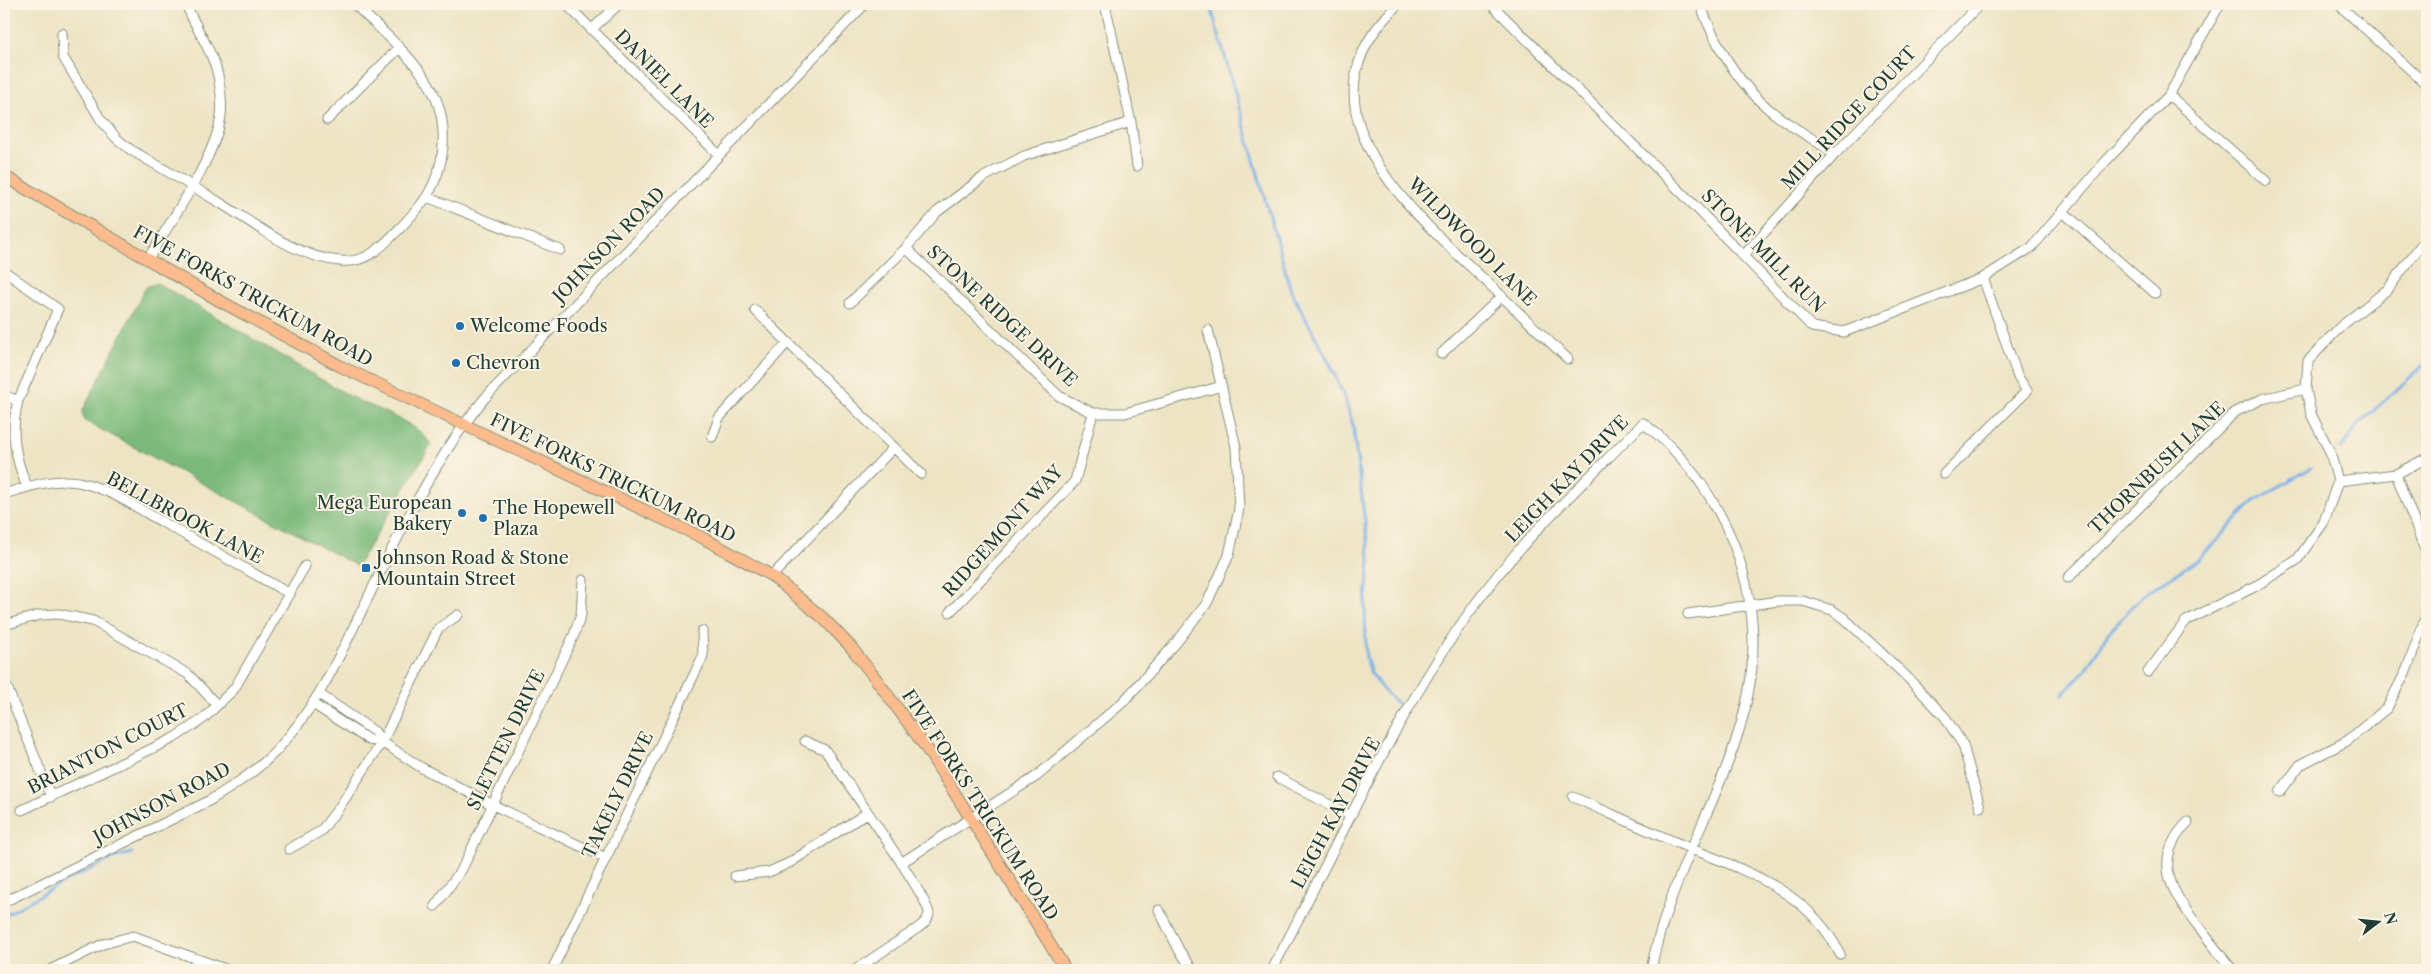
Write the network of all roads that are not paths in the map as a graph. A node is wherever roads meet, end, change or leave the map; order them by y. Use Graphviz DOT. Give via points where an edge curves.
graph roads {
  1 [pos="186,4"];
  2 [pos="354,4"];
  3 [pos="566,4"];
  4 [pos="619,4"];
  5 [pos="865,4"];
  6 [pos="1105,4"];
  7 [pos="1398,4"];
  8 [pos="1491,4"];
  9 [pos="1700,4"];
  10 [pos="1980,4"];
  11 [pos="2220,4"];
  12 [pos="2338,4"];
  13 [pos="592,30"];
  14 [pos="62,33"];
  15 [pos="399,48"];
  16 [pos="2427,85"];
  17 [pos="2169,95"];
  18 [pos="327,120"];
  19 [pos="1131,122"];
  20 [pos="1835,154"];
  21 [pos="718,155"];
  22 [pos="1137,166"];
  23 [pos="4,176"];
  24 [pos="2266,181"];
  25 [pos="191,186"];
  26 [pos="427,197"];
  27 [pos="2062,211"];
  28 [pos="2427,237"];
  29 [pos="906,248"];
  30 [pos="560,250"];
  31 [pos="1744,255"];
  32 [pos="148,259"];
  33 [pos="4,271"];
  34 [pos="1983,278"];
  35 [pos="2155,292"];
  36 [pos="1502,296"];
  37 [pos="850,303"];
  38 [pos="755,310"];
  39 [pos="1208,330"];
  40 [pos="788,342"];
  41 [pos="1441,354"];
  42 [pos="1568,359"];
  43 [pos="1222,386"];
  44 [pos="2306,389"];
  45 [pos="4,395"];
  46 [pos="18,402"];
  47 [pos="1093,413"];
  48 [pos="463,425"];
  49 [pos="712,437"];
  50 [pos="894,447"];
  51 [pos="2427,458"];
  52 [pos="921,474"];
  53 [pos="1944,474"];
  54 [pos="2396,474"];
  55 [pos="2338,480"];
  56 [pos="27,487"];
  57 [pos="4,494"];
  58 [pos="2427,555"];
  59 [pos="305,566"];
  60 [pos="772,576"];
  61 [pos="2068,578"];
  62 [pos="583,580"];
  63 [pos="290,594"];
  64 [pos="1751,604"];
  65 [pos="950,612"];
  66 [pos="2427,612"];
  67 [pos="1688,614"];
  68 [pos="458,615"];
  69 [pos="4,625"];
  70 [pos="702,631"];
  71 [pos="2148,672"];
  72 [pos="4,680"];
  73 [pos="319,694"];
  74 [pos="313,704"];
  75 [pos="217,705"];
  76 [pos="805,741"];
  77 [pos="382,742"];
  78 [pos="1277,777"];
  79 [pos="2280,792"];
  80 [pos="51,797"];
  81 [pos="1573,797"];
  82 [pos="493,804"];
  83 [pos="1980,807"];
  84 [pos="22,810"];
  85 [pos="867,813"];
  86 [pos="1351,816"];
  87 [pos="968,818"];
  88 [pos="2188,822"];
  89 [pos="289,849"];
  90 [pos="1692,849"];
  91 [pos="606,858"];
  92 [pos="901,863"];
  93 [pos="735,876"];
  94 [pos="4,902"];
  95 [pos="435,906"];
  96 [pos="1159,910"];
  97 [pos="1840,954"];
  98 [pos="50,970"];
  99 [pos="228,970"];
  100 [pos="552,970"];
  101 [pos="856,970"];
  102 [pos="1066,970"];
  103 [pos="1193,970"];
  104 [pos="1272,970"];
  105 [pos="1651,970"];
  106 [pos="2233,970"];
  1 -- 25 [label="street" via="220,80 221,116 211,151"];
  2 -- 15 [label="street"];
  3 -- 13 [label="street, DANIEL LANE"];
  4 -- 13 [label="street"];
  5 -- 21 [label="street, JOHNSON ROAD"];
  6 -- 19 [label="street"];
  7 -- 36 [label="street, WILDWOOD LANE" via="1372,33 1355,75 1354,93 1363,133 1388,180 1414,212"];
  8 -- 31 [label="street, STONE MILL RUN"];
  9 -- 20 [label="street" via="1716,42 1732,69 1752,92 1789,125"];
  10 -- 20 [label="street, MILL RIDGE COURT"];
  11 -- 17 [label="street, STONE MILL RUN"];
  12 -- 16 [label="street"];
  13 -- 21 [label="street, DANIEL LANE"];
  14 -- 25 [label="street" via="63,57 101,120 116,138"];
  15 -- 18 [label="street"];
  15 -- 26 [label="street" via="426,79 442,119 445,139 438,175"];
  17 -- 24 [label="street"];
  17 -- 27 [label="street, STONE MILL RUN"];
  19 -- 22 [label="street"];
  19 -- 29 [label="street" via="1024,156 982,178 937,212"];
  20 -- 31 [label="street, MILL RIDGE COURT"];
  21 -- 48 [label="street, JOHNSON ROAD" via="484,398"];
  23 -- 32 [label="main road, FIVE FORKS TRICKUM ROAD"];
  25 -- 26 [label="street" via="293,248 344,262 372,255"];
  25 -- 32 [label="street"];
  26 -- 30 [label="street"];
  27 -- 34 [label="street, STONE MILL RUN" via="2032,247"];
  27 -- 35 [label="street"];
  28 -- 44 [label="street" via="2388,290 2340,327 2308,361"];
  29 -- 37 [label="street"];
  29 -- 47 [label="street, STONE RIDGE DRIVE" via="1059,396"];
  31 -- 34 [label="street, STONE MILL RUN" via="1812,327 1844,332"];
  32 -- 48 [label="main road, FIVE FORKS TRICKUM ROAD" via="342,367"];
  33 -- 46 [label="street" via="58,309"];
  34 -- 53 [label="street" via="2018,377 2027,390"];
  36 -- 41 [label="street"];
  36 -- 42 [label="street, WILDWOOD LANE"];
  38 -- 40 [label="street"];
  39 -- 43 [label="street"];
  40 -- 49 [label="street" via="719,418"];
  40 -- 50 [label="street"];
  43 -- 47 [label="street, STONE RIDGE DRIVE" via="1125,413"];
  43 -- 87 [label="street" via="1236,447 1239,509 1229,555 1207,603 1123,702 1037,776"];
  44 -- 55 [label="street" via="2311,414 2330,452"];
  44 -- 61 [label="street, THORNBUSH LANE" via="2262,399 2235,412"];
  45 -- 46 [label="street"];
  46 -- 56 [label="street" via="14,418 14,450"];
  47 -- 65 [label="street, RIDGEMONT WAY" via="1075,481"];
  48 -- 60 [label="main road, FIVE FORKS TRICKUM ROAD" via="695,534"];
  48 -- 73 [label="street, JOHNSON ROAD" via="398,535"];
  50 -- 52 [label="street"];
  50 -- 60 [label="street"];
  51 -- 54 [label="street"];
  54 -- 55 [label="street"];
  54 -- 58 [label="street"];
  55 -- 71 [label="street" via="2324,522 2296,560 2256,586 2186,621"];
  56 -- 57 [label="street, BELLBROOK LANE"];
  56 -- 63 [label="street, BELLBROOK LANE" via="77,482 109,493"];
  59 -- 63 [label="street, BRIANTON COURT"];
  60 -- 87 [label="main road, FIVE FORKS TRICKUM ROAD" via="823,618 850,646 927,749"];
  62 -- 82 [label="street, SLETTEN DRIVE" via="577,628"];
  63 -- 75 [label="street, BRIANTON COURT" via="234,689"];
  64 -- 67 [label="street"];
  64 -- 83 [label="street" via="1803,601 1832,610 1857,629 1945,717 1963,745"];
  64 -- 86 [label="street, LEIGH KAY DRIVE" via="1738,555 1718,509 1686,465 1658,433 1643,423 1526,542 1476,602 1442,654"];
  64 -- 90 [label="street, LEIGH KAY DRIVE" via="1754,663 1744,718 1734,750"];
  66 -- 79 [label="street" via="2407,669 2387,708 2347,741 2300,765"];
  68 -- 77 [label="street" via="438,629"];
  69 -- 75 [label="street" via="40,615 59,614 93,621 188,674"];
  70 -- 91 [label="street, TAKELY DRIVE" via="703,656"];
  72 -- 80 [label="street"];
  73 -- 74 [label="street, JOHNSON ROAD"];
  73 -- 77 [label="street" via="374,732"];
  74 -- 77 [label="street" via="369,740"];
  74 -- 94 [label="street, JOHNSON ROAD" via="276,751 233,786 207,802"];
  75 -- 80 [label="street, BRIANTON COURT" via="203,719 174,738"];
  76 -- 85 [label="street" via="825,750"];
  77 -- 82 [label="street" via="422,768"];
  77 -- 89 [label="street" via="321,831"];
  78 -- 86 [label="street"];
  80 -- 84 [label="street, BRIANTON COURT"];
  81 -- 90 [label="street"];
  82 -- 91 [label="street"];
  82 -- 95 [label="street, SLETTEN DRIVE" via="462,869"];
  85 -- 92 [label="street"];
  85 -- 93 [label="street" via="788,863 768,872"];
  86 -- 104 [label="street, LEIGH KAY DRIVE"];
  87 -- 92 [label="street"];
  87 -- 102 [label="main road, FIVE FORKS TRICKUM ROAD"];
  88 -- 106 [label="street" via="2175,835 2170,847 2169,881 2182,905"];
  90 -- 97 [label="street" via="1768,881 1798,901 1827,930"];
  90 -- 105 [label="street, LEIGH KAY DRIVE" via="1667,910"];
  91 -- 100 [label="street, TAKELY DRIVE"];
  92 -- 101 [label="street" via="924,900 929,912 926,921"];
  96 -- 103 [label="street"];
  98 -- 99 [label="street" via="103,944 133,936"];
}
